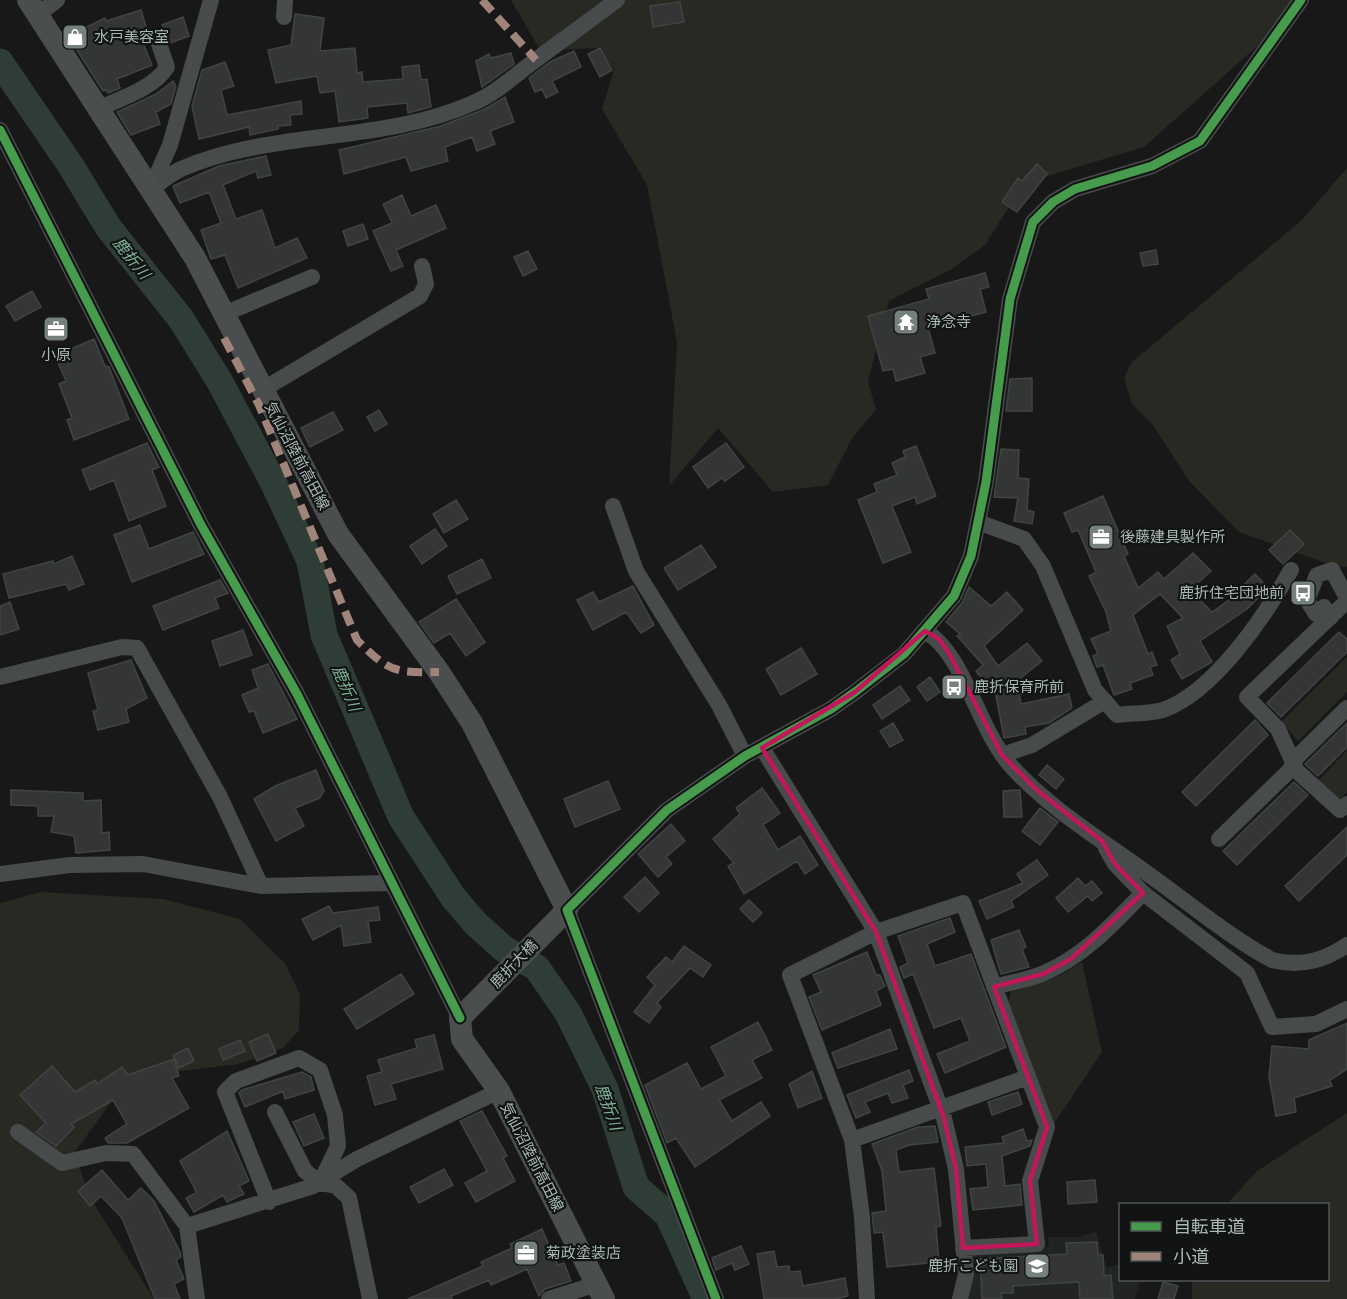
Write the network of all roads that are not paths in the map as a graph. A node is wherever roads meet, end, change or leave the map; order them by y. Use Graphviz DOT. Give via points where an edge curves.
graph roads {
  1 [pos="57,0"];
  2 [pos="211,0"];
  3 [pos="285,0"];
  4 [pos="617,0"];
  5 [pos="1301,0"];
  6 [pos="32,8"];
  7 [pos="284,17"];
  8 [pos="158,41"];
  9 [pos="98,109"];
  10 [pos="0,130"];
  11 [pos="151,189"];
  12 [pos="422,266"];
  13 [pos="312,277"];
  14 [pos="224,314"];
  15 [pos="262,390"];
  16 [pos="613,506"];
  17 [pos="978,522"];
  18 [pos="1290,570"];
  19 [pos="1346,596"];
  20 [pos="1327,612"];
  21 [pos="925,631"];
  22 [pos="0,677"];
  23 [pos="1105,701"];
  24 [pos="1347,708"];
  25 [pos="762,748"];
  26 [pos="1002,755"];
  27 [pos="745,756"];
  28 [pos="1293,761"];
  29 [pos="1347,804"];
  30 [pos="1219,839"];
  31 [pos="1102,841"];
  32 [pos="0,874"];
  33 [pos="390,883"];
  34 [pos="261,886"];
  35 [pos="1143,893"];
  36 [pos="567,910"];
  37 [pos="876,932"];
  38 [pos="1347,945"];
  39 [pos="994,987"];
  40 [pos="1347,1009"];
  41 [pos="460,1018"];
  42 [pos="1028,1077"];
  43 [pos="499,1091"];
  44 [pos="940,1108"];
  45 [pos="275,1112"];
  46 [pos="18,1132"];
  47 [pos="852,1140"];
  48 [pos="320,1183"];
  49 [pos="269,1202"];
  50 [pos="187,1226"];
  51 [pos="963,1248"];
  52 [pos="600,1292"];
  53 [pos="197,1299"];
  54 [pos="370,1299"];
  55 [pos="549,1299"];
  56 [pos="716,1299"];
  57 [pos="867,1299"];
  58 [pos="960,1299"];
  1 -- 6 [label="street"];
  2 -- 11 [label="street" via="170,145"];
  3 -- 7 [label="street"];
  4 -- 11 [label="street" via="474,103 375,130 219,156 179,170"];
  5 -- 17 [label="street" via="1200,141 1152,166 1075,189 1053,202 1033,222 1010,299"];
  6 -- 9 [label="main road, 気仙沼陸前高田線"];
  8 -- 9 [label="street" via="167,67 163,74"];
  9 -- 11 [label="main road, 気仙沼陸前高田線"];
  10 -- 33 [label="street" via="201,525 297,694"];
  11 -- 14 [label="main road, 気仙沼陸前高田線" via="195,258"];
  12 -- 15 [label="street" via="426,284 420,296"];
  13 -- 14 [label="street"];
  14 -- 15 [label="main road, 気仙沼陸前高田線"];
  15 -- 36 [label="main road, 気仙沼陸前高田線" via="338,534 472,723"];
  16 -- 27 [label="street" via="636,571 719,705"];
  17 -- 21 [label="street" via="971,556 954,596"];
  17 -- 23 [label="street" via="1024,539 1043,566 1095,690"];
  18 -- 23 [label="street" via="1268,611 1199,691 1162,710 1117,715"];
  19 -- 20 [label="street"];
  19 -- 20 [label="street" via="1332,570 1317,575 1307,600 1316,614"];
  20 -- 28 [label="street" via="1247,697 1278,729"];
  21 -- 25 [label="street" via="904,654 855,693"];
  21 -- 26 [label="street" via="939,639 950,655"];
  22 -- 34 [label="street" via="122,647 137,648 220,796"];
  23 -- 26 [label="street" via="1032,745"];
  24 -- 28 [label="street"];
  25 -- 27 [label="street"];
  25 -- 37 [label="street"];
  26 -- 31 [label="street" via="1038,791"];
  27 -- 36 [label="street" via="667,810"];
  28 -- 29 [label="street" via="1297,771 1340,810"];
  28 -- 30 [label="street" via="1291,770"];
  31 -- 35 [label="street" via="1114,864"];
  31 -- 38 [label="street" via="1272,960 1288,964 1307,962"];
  32 -- 34 [label="street" via="70,866 143,864"];
  33 -- 34 [label="street"];
  33 -- 41 [label="street"];
  35 -- 39 [label="street" via="1102,935 1071,959 1043,974"];
  35 -- 40 [label="street" via="1247,973 1272,1027 1317,1024"];
  36 -- 41 [label="main road, 鹿折大橋"];
  36 -- 56 [label="street"];
  37 -- 39 [label="street" via="963,903"];
  37 -- 44 [label="street"];
  37 -- 47 [label="street" via="790,975"];
  39 -- 42 [label="street"];
  41 -- 43 [label="main road, 気仙沼陸前高田線" via="462,1040"];
  42 -- 44 [label="street"];
  42 -- 51 [label="street" via="1047,1127 1030,1181 1037,1244"];
  43 -- 48 [label="street" via="357,1159"];
  43 -- 52 [label="main road, 気仙沼陸前高田線"];
  44 -- 47 [label="street"];
  44 -- 51 [label="street" via="956,1169"];
  45 -- 48 [label="street" via="305,1171"];
  46 -- 50 [label="street" via="62,1163 106,1153 133,1154"];
  47 -- 57 [label="street"];
  48 -- 49 [label="street"];
  48 -- 49 [label="street" via="338,1146 335,1115 320,1070 299,1058 236,1081 225,1092"];
  48 -- 54 [label="street" via="336,1186 350,1198"];
  49 -- 50 [label="street"];
  50 -- 53 [label="street"];
  51 -- 58 [label="street" via="966,1274"];
  52 -- 55 [label="street"];
}
